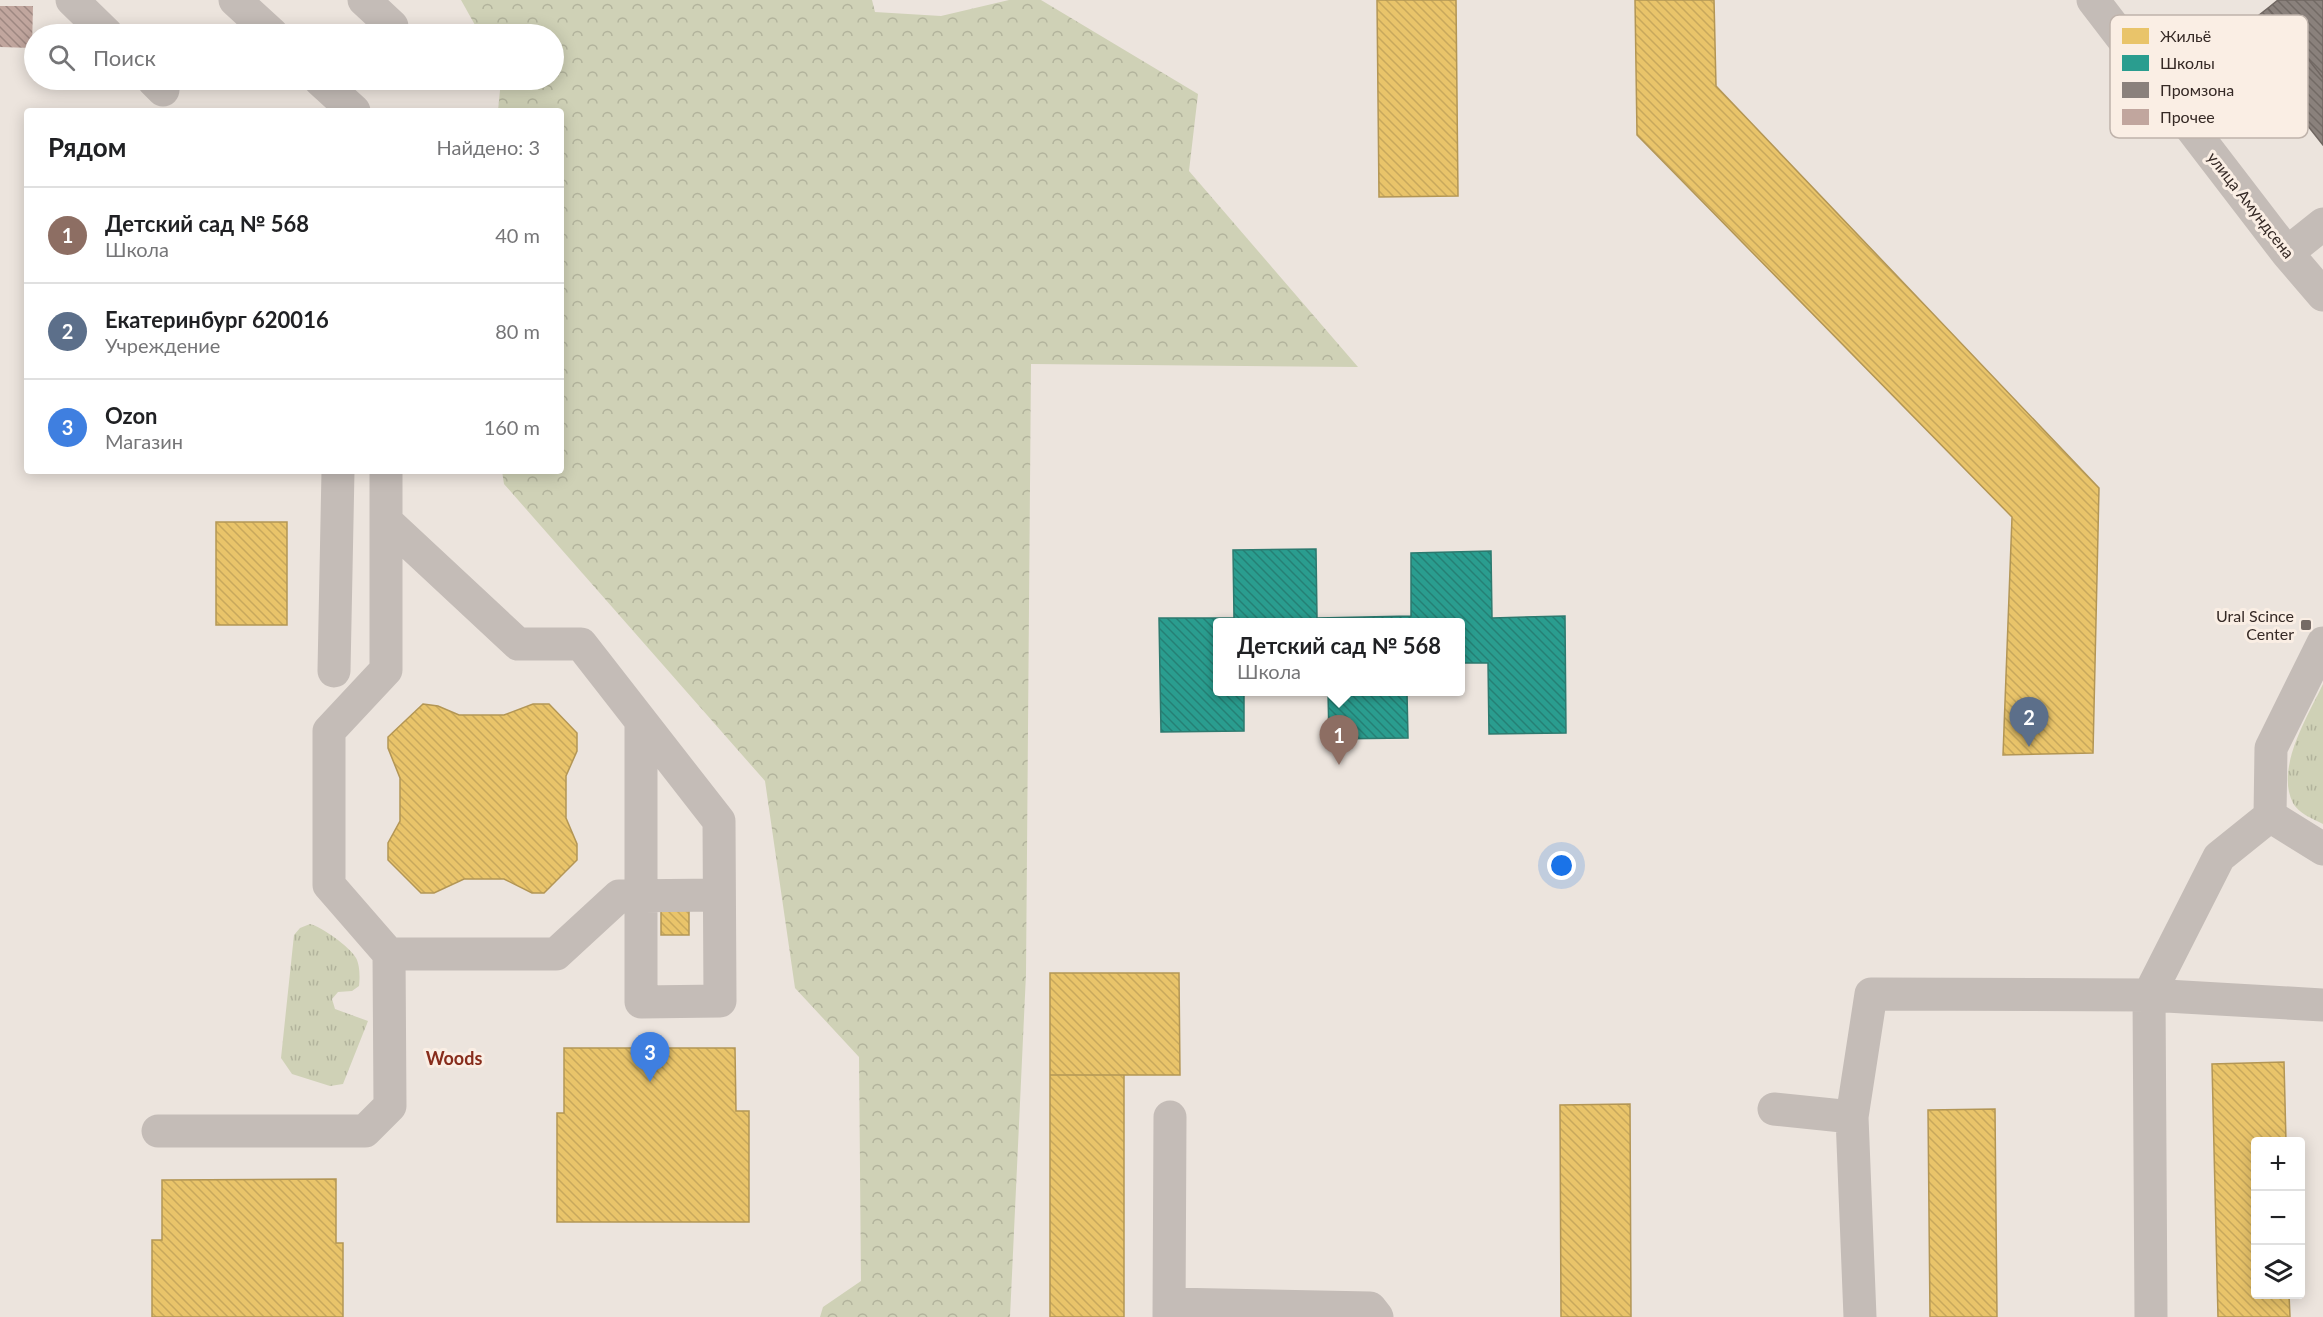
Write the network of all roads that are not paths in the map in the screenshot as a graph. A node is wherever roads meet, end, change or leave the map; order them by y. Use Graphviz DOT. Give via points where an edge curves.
graph roads {
  1 [pos="72,0"];
  2 [pos="235,0"];
  3 [pos="364,0"];
  4 [pos="2093,0"];
  5 [pos="2110,22"];
  6 [pos="97,24"];
  7 [pos="261,24"];
  8 [pos="391,24"];
  9 [pos="330,90"];
  10 [pos="348,108"];
  11 [pos="2199,138"];
  12 [pos="2323,224"];
  13 [pos="2287,253"];
  14 [pos="2323,295"];
  15 [pos="338,474"];
  16 [pos="386,474"];
  17 [pos="386,521"];
  18 [pos="2323,643"];
  19 [pos="334,671"];
  20 [pos="641,722"];
  21 [pos="2270,816"];
  22 [pos="2323,849"];
  23 [pos="719,895"];
  24 [pos="641,896"];
  25 [pos="389,954"];
  26 [pos="2149,995"];
  27 [pos="2323,1005"];
  28 [pos="1774,1109"];
  29 [pos="1170,1117"];
  30 [pos="1852,1117"];
  31 [pos="158,1131"];
  32 [pos="1169,1310"];
  33 [pos="1377,1317"];
  34 [pos="1860,1317"];
  35 [pos="2151,1317"];
  1 -- 6 [label="street"];
  2 -- 7 [label="street"];
  3 -- 8 [label="street"];
  4 -- 5 [label="street, улица Амундсена"];
  9 -- 10 [label="street"];
  11 -- 13 [label="street, улица Амундсена"];
  12 -- 13 [label="street"];
  13 -- 14 [label="street, улица Амундсена"];
  15 -- 19 [label="street"];
  16 -- 17 [label="street"];
  17 -- 20 [label="street" via="518,644 581,644"];
  17 -- 25 [label="street" via="386,670 329,731 329,885"];
  18 -- 21 [label="street" via="2271,748"];
  20 -- 23 [label="street" via="719,821"];
  20 -- 24 [label="street"];
  21 -- 22 [label="street"];
  21 -- 26 [label="street" via="2219,858"];
  23 -- 24 [label="street"];
  23 -- 24 [label="street" via="720,1001 641,1002"];
  24 -- 25 [label="street" via="619,896 556,954"];
  25 -- 31 [label="street" via="390,1106 365,1131"];
  26 -- 27 [label="street"];
  26 -- 30 [label="street" via="1871,994"];
  26 -- 35 [label="street"];
  28 -- 30 [label="street"];
  29 -- 32 [label="street"];
  30 -- 34 [label="street"];
  32 -- 33 [label="street" via="1370,1308"];
}
